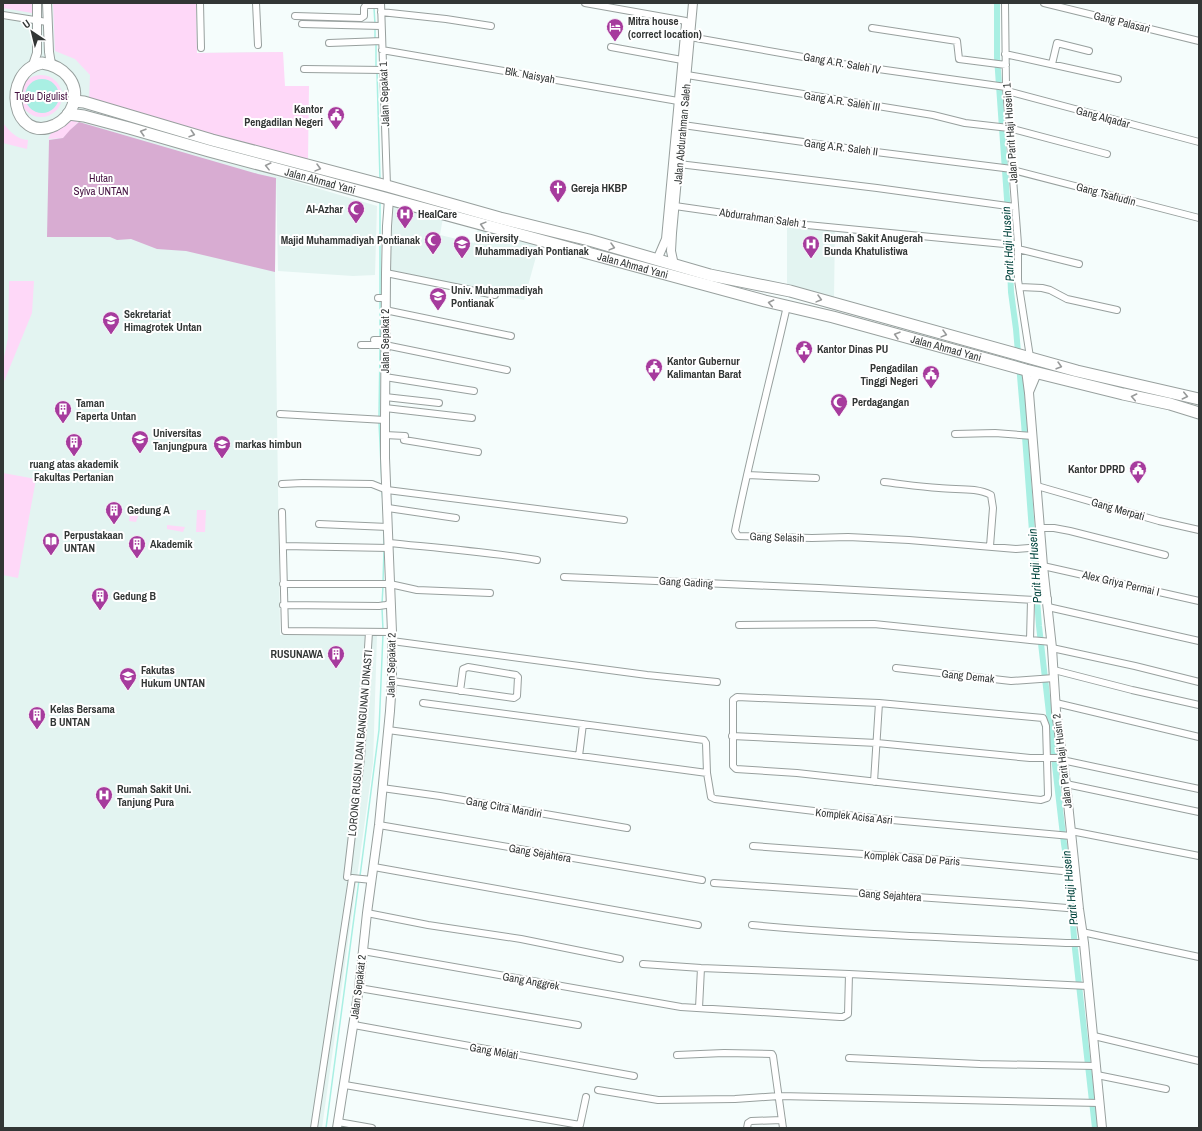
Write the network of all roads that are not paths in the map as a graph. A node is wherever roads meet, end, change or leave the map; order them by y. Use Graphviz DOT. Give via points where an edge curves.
graph roads {
  1 [pos="38,3"];
  2 [pos="47,3"];
  3 [pos="200,3"];
  4 [pos="256,3"];
  5 [pos="585,3"];
  6 [pos="1001,3"];
  7 [pos="1044,3"];
  8 [pos="378,6"];
  9 [pos="690,7"];
  10 [pos="3,15"];
  11 [pos="295,16"];
  12 [pos="38,21"];
  13 [pos="686,21"];
  14 [pos="48,22"];
  15 [pos="302,24"];
  16 [pos="376,26"];
  17 [pos="491,26"];
  18 [pos="872,28"];
  19 [pos="690,37"];
  20 [pos="376,41"];
  21 [pos="1199,41"];
  22 [pos="330,43"];
  23 [pos="258,45"];
  24 [pos="201,48"];
  25 [pos="611,48"];
  26 [pos="382,50"];
  27 [pos="1089,51"];
  28 [pos="1005,54"];
  29 [pos="682,60"];
  30 [pos="51,64"];
  31 [pos="1004,64"];
  32 [pos="1052,64"];
  33 [pos="33,65"];
  34 [pos="304,69"];
  35 [pos="381,70"];
  36 [pos="686,75"];
  37 [pos="1118,79"];
  38 [pos="1005,88"];
  39 [pos="74,101"];
  40 [pos="678,101"];
  41 [pos="68,114"];
  42 [pos="683,125"];
  43 [pos="1007,128"];
  44 [pos="1199,142"];
  45 [pos="1107,154"];
  46 [pos="679,164"];
  47 [pos="1011,169"];
  48 [pos="383,185"];
  49 [pos="387,199"];
  50 [pos="436,200"];
  51 [pos="1010,207"];
  52 [pos="433,211"];
  53 [pos="672,211"];
  54 [pos="1199,218"];
  55 [pos="1016,246"];
  56 [pos="657,260"];
  57 [pos="1079,264"];
  58 [pos="674,265"];
  59 [pos="386,272"];
  60 [pos="1020,287"];
  61 [pos="496,295"];
  62 [pos="836,304"];
  63 [pos="786,306"];
  64 [pos="385,310"];
  65 [pos="1117,310"];
  66 [pos="833,317"];
  67 [pos="511,336"];
  68 [pos="380,342"];
  69 [pos="361,345"];
  70 [pos="1022,355"];
  71 [pos="1021,369"];
  72 [pos="507,370"];
  73 [pos="1037,373"];
  74 [pos="385,377"];
  75 [pos="474,391"];
  76 [pos="1029,392"];
  77 [pos="385,397"];
  78 [pos="1199,399"];
  79 [pos="439,404"];
  80 [pos="385,408"];
  81 [pos="1199,413"];
  82 [pos="280,414"];
  83 [pos="472,418"];
  84 [pos="384,419"];
  85 [pos="955,434"];
  86 [pos="385,435"];
  87 [pos="1033,436"];
  88 [pos="478,452"];
  89 [pos="747,475"];
  90 [pos="816,478"];
  91 [pos="884,482"];
  92 [pos="282,484"];
  93 [pos="1037,486"];
  94 [pos="381,488"];
  95 [pos="388,508"];
  96 [pos="282,512"];
  97 [pos="456,518"];
  98 [pos="624,520"];
  99 [pos="319,524"];
  100 [pos="385,526"];
  101 [pos="1040,528"];
  102 [pos="1199,530"];
  103 [pos="283,546"];
  104 [pos="388,546"];
  105 [pos="990,546"];
  106 [pos="1039,547"];
  107 [pos="1165,555"];
  108 [pos="536,560"];
  109 [pos="1043,566"];
  110 [pos="564,577"];
  111 [pos="283,584"];
  112 [pos="388,584"];
  113 [pos="490,593"];
  114 [pos="1033,600"];
  115 [pos="1199,601"];
  116 [pos="1046,602"];
  117 [pos="389,604"];
  118 [pos="283,605"];
  119 [pos="739,625"];
  120 [pos="369,632"];
  121 [pos="387,632"];
  122 [pos="1030,640"];
  123 [pos="392,641"];
  124 [pos="1199,641"];
  125 [pos="1048,643"];
  126 [pos="896,668"];
  127 [pos="1053,675"];
  128 [pos="392,681"];
  129 [pos="716,682"];
  130 [pos="1199,682"];
  131 [pos="460,691"];
  132 [pos="880,702"];
  133 [pos="1056,702"];
  134 [pos="423,703"];
  135 [pos="1199,705"];
  136 [pos="583,724"];
  137 [pos="388,730"];
  138 [pos="732,736"];
  139 [pos="1199,737"];
  140 [pos="877,743"];
  141 [pos="579,756"];
  142 [pos="1049,759"];
  143 [pos="1061,759"];
  144 [pos="707,773"];
  145 [pos="874,782"];
  146 [pos="1066,784"];
  147 [pos="382,788"];
  148 [pos="1199,789"];
  149 [pos="1199,812"];
  150 [pos="379,825"];
  151 [pos="626,828"];
  152 [pos="1070,834"];
  153 [pos="753,846"];
  154 [pos="1199,856"];
  155 [pos="374,867"];
  156 [pos="1073,870"];
  157 [pos="347,877"];
  158 [pos="368,880"];
  159 [pos="702,880"];
  160 [pos="714,883"];
  161 [pos="1078,909"];
  162 [pos="367,914"];
  163 [pos="698,925"];
  164 [pos="752,925"];
  165 [pos="1082,932"];
  166 [pos="1083,943"];
  167 [pos="363,951"];
  168 [pos="620,958"];
  169 [pos="1199,958"];
  170 [pos="643,964"];
  171 [pos="701,968"];
  172 [pos="849,974"];
  173 [pos="1087,986"];
  174 [pos="359,988"];
  175 [pos="699,1008"];
  176 [pos="354,1025"];
  177 [pos="578,1025"];
  178 [pos="1094,1036"];
  179 [pos="677,1055"];
  180 [pos="848,1058"];
  181 [pos="1199,1061"];
  182 [pos="1090,1066"];
  183 [pos="1097,1075"];
  184 [pos="634,1076"];
  185 [pos="345,1085"];
  186 [pos="598,1090"];
  187 [pos="1166,1090"];
  188 [pos="779,1096"];
  189 [pos="586,1097"];
  190 [pos="1095,1103"];
  191 [pos="782,1120"];
  192 [pos="338,1125"];
  193 [pos="314,1128"];
  194 [pos="372,1128"];
  195 [pos="747,1128"];
  196 [pos="783,1128"];
  197 [pos="1102,1128"];
  1 -- 12 [label="street"];
  2 -- 14 [label="street"];
  3 -- 24 [label="street"];
  4 -- 23 [label="street"];
  5 -- 13 [label="street"];
  6 -- 28 [label="street, Jalan Parit Haji Husein 1"];
  7 -- 21 [label="street, Gang Palasari"];
  8 -- 11 [label="street" via="365,6 364,16 361,18"];
  8 -- 16 [label="street, Jalan Sepakat 1"];
  8 -- 17 [label="street"];
  9 -- 13 [label="street, Jalan Abdurahman Saleh"];
  9 -- 19 [label="street, Jalan Abdurahman Saleh"];
  10 -- 12 [label="street"];
  12 -- 14 [label="street"];
  12 -- 33 [label="street" via="37,53"];
  13 -- 29 [label="street, Jalan Abdurahman Saleh"];
  14 -- 30 [label="street"];
  15 -- 16 [label="street"];
  16 -- 20 [label="street, Jalan Sepakat 1"];
  18 -- 31 [label="street" via="957,41 958,59"];
  19 -- 36 [label="street, Jalan Abdurahman Saleh"];
  19 -- 38 [label="street, Gang A.R. Saleh IV" via="843,64"];
  20 -- 22 [label="street"];
  20 -- 26 [label="street, Jalan Sepakat 1"];
  25 -- 29 [label="street"];
  26 -- 35 [label="street, Jalan Sepakat 1"];
  26 -- 40 [label="street, Blk. Naisyah"];
  27 -- 32 [label="street" via="1057,43"];
  28 -- 31 [label="street, Jalan Parit Haji Husein 1"];
  28 -- 32 [label="street"];
  29 -- 40 [label="street, Jalan Abdurahman Saleh"];
  30 -- 33 [label="highway"];
  30 -- 39 [label="highway" via="63,71 72,82"];
  31 -- 38 [label="street, Jalan Parit Haji Husein 1"];
  32 -- 37 [label="street"];
  33 -- 41 [label="highway" via="13,76 8,102 14,112 27,125 39,129 58,124"];
  34 -- 35 [label="street"];
  35 -- 48 [label="street, Jalan Sepakat 1"];
  36 -- 42 [label="street, Jalan Abdurahman Saleh"];
  36 -- 43 [label="street, Gang A.R. Saleh III"];
  38 -- 43 [label="street, Jalan Parit Haji Husein 1"];
  38 -- 44 [label="street, Gang Alqadar"];
  39 -- 41 [label="highway"];
  39 -- 48 [label="highway, Jalan Ahmad Yani, one-way"];
  40 -- 53 [label="street, Jalan Abdurahman Saleh"];
  49 -- 41 [label="highway, Jalan Ahmad Yani, one-way" via="84,116"];
  42 -- 46 [label="street, Jalan Abdurahman Saleh"];
  42 -- 47 [label="street, Gang A.R. Saleh II"];
  43 -- 45 [label="street, Gang A.R. Saleh III"];
  43 -- 47 [label="street, Jalan Parit Haji Husein 1"];
  46 -- 51 [label="street"];
  46 -- 53 [label="street, Jalan Abdurahman Saleh"];
  47 -- 51 [label="street, Jalan Parit Haji Husein 1"];
  47 -- 54 [label="street, Gang Tsafiudin"];
  48 -- 50 [label="highway, Jalan Ahmad Yani"];
  49 -- 52 [label="highway, Jalan Ahmad Yani"];
  49 -- 59 [label="street, Jalan Sepakat 2"];
  50 -- 52 [label="highway"];
  50 -- 56 [label="highway, Jalan Ahmad Yani, one-way"];
  51 -- 55 [label="street, Jalan Parit Haji Husein 1"];
  63 -- 52 [label="highway, Jalan Ahmad Yani, one-way"];
  53 -- 55 [label="street, Abdurrahman Saleh 1"];
  53 -- 56 [label="street, Jalan Abdurahman Saleh" via="666,239"];
  53 -- 58 [label="street, Jalan Abdurahman Saleh" via="671,251"];
  55 -- 57 [label="street, Abdurrahman Saleh 1"];
  55 -- 60 [label="street, Jalan Parit Haji Husein 1"];
  56 -- 58 [label="highway, Jalan Ahmad Yani"];
  58 -- 62 [label="highway, Jalan Ahmad Yani, one-way"];
  59 -- 61 [label="street"];
  59 -- 64 [label="street, Jalan Sepakat 2" via="382,298"];
  60 -- 65 [label="street" via="1042,288 1067,299"];
  60 -- 70 [label="street, Jalan Parit Haji Husein 1"];
  62 -- 66 [label="highway"];
  62 -- 70 [label="highway, Jalan Ahmad Yani, one-way"];
  63 -- 66 [label="highway, Jalan Ahmad Yani"];
  63 -- 89 [label="street, Gang Selasih"];
  64 -- 67 [label="street"];
  64 -- 68 [label="street, Jalan Sepakat 2"];
  71 -- 66 [label="highway, Jalan Ahmad Yani, one-way"];
  68 -- 69 [label="street"];
  68 -- 72 [label="street"];
  68 -- 74 [label="street, Jalan Sepakat 2"];
  70 -- 78 [label="highway, Jalan Ahmad Yani, one-way" via="1077,371"];
  71 -- 73 [label="highway, Jalan Ahmad Yani"];
  71 -- 76 [label="street, Jalan Parit Haji Husin 2"];
  73 -- 76 [label="street"];
  81 -- 73 [label="highway, Jalan Ahmad Yani, one-way"];
  74 -- 75 [label="street"];
  74 -- 77 [label="street, Jalan Sepakat 2"];
  76 -- 87 [label="street, Jalan Parit Haji Husin 2"];
  77 -- 79 [label="street"];
  77 -- 80 [label="street, Jalan Sepakat 2"];
  80 -- 83 [label="street"];
  80 -- 84 [label="street, Jalan Sepakat 2"];
  82 -- 84 [label="street"];
  84 -- 86 [label="street, Jalan Sepakat 2"];
  85 -- 87 [label="street" via="995,433"];
  86 -- 88 [label="street" via="404,436 404,440"];
  86 -- 94 [label="street, Jalan Sepakat 2"];
  87 -- 93 [label="street, Jalan Parit Haji Husin 2"];
  89 -- 90 [label="street"];
  89 -- 105 [label="street, Gang Selasih" via="735,531 738,536 871,538"];
  91 -- 105 [label="street" via="976,491 991,495 993,508"];
  92 -- 94 [label="street" via="372,484"];
  93 -- 101 [label="street, Jalan Parit Haji Husin 2"];
  93 -- 102 [label="street, Gang Merpati"];
  94 -- 95 [label="street, Jalan Sepakat 2"];
  94 -- 98 [label="street"];
  95 -- 97 [label="street"];
  95 -- 100 [label="street, Jalan Sepakat 2"];
  96 -- 103 [label="street"];
  99 -- 100 [label="street"];
  100 -- 104 [label="street, Jalan Sepakat 2"];
  101 -- 106 [label="street, Jalan Parit Haji Husin 2"];
  101 -- 107 [label="street" via="1070,531"];
  103 -- 104 [label="street"];
  103 -- 111 [label="street"];
  104 -- 108 [label="street" via="499,554"];
  104 -- 112 [label="street, Jalan Sepakat 2"];
  105 -- 106 [label="street, Gang Selasih" via="1010,549"];
  106 -- 109 [label="street, Jalan Parit Haji Husin 2"];
  109 -- 115 [label="street, Alex Griya Permai I"];
  109 -- 116 [label="street, Jalan Parit Haji Husin 2"];
  110 -- 114 [label="street, Gang Gading"];
  111 -- 112 [label="street"];
  111 -- 118 [label="street"];
  112 -- 113 [label="street" via="418,590"];
  112 -- 117 [label="street, Jalan Sepakat 2"];
  114 -- 116 [label="street, Gang Gading"];
  114 -- 122 [label="street"];
  116 -- 124 [label="street"];
  116 -- 125 [label="street, Jalan Parit Haji Husin 2"];
  117 -- 118 [label="street"];
  117 -- 121 [label="street, Jalan Sepakat 2"];
  118 -- 120 [label="street" via="285,631"];
  119 -- 122 [label="street" via="874,624"];
  120 -- 121 [label="street"];
  120 -- 157 [label="street, LORONG RUSUN DAN BANGUNAN DINASTI" via="361,758"];
  121 -- 123 [label="street, Jalan Sepakat 2"];
  122 -- 125 [label="street"];
  123 -- 128 [label="street, Jalan Sepakat 2"];
  123 -- 129 [label="street"];
  125 -- 127 [label="street, Jalan Parit Haji Husin 2"];
  125 -- 130 [label="street"];
  126 -- 127 [label="street, Gang Demak" via="1011,681 1040,679"];
  127 -- 133 [label="street, Jalan Parit Haji Husin 2"];
  127 -- 135 [label="street"];
  128 -- 131 [label="street"];
  128 -- 137 [label="street, Jalan Sepakat 2"];
  131 -- 131 [label="street" via="463,669 468,667 518,677 514,698"];
  132 -- 138 [label="street" via="737,697 733,700"];
  132 -- 140 [label="street"];
  132 -- 142 [label="street" via="1043,718"];
  133 -- 139 [label="street"];
  133 -- 143 [label="street, Jalan Parit Haji Husin 2"];
  134 -- 136 [label="street"];
  136 -- 141 [label="street"];
  136 -- 144 [label="street, Komplek Acisa Asri" via="704,740"];
  137 -- 141 [label="street"];
  137 -- 147 [label="street, Jalan Sepakat 2"];
  138 -- 140 [label="street"];
  138 -- 145 [label="street" via="733,766 736,769"];
  140 -- 142 [label="street"];
  140 -- 145 [label="street"];
  141 -- 144 [label="street"];
  142 -- 143 [label="street"];
  142 -- 145 [label="street" via="1048,795 1044,800"];
  143 -- 146 [label="street, Jalan Parit Haji Husin 2"];
  143 -- 148 [label="street"];
  144 -- 152 [label="street, Komplek Acisa Asri" via="711,797 715,799 881,819 1055,836"];
  146 -- 149 [label="street"];
  146 -- 152 [label="street, Jalan Parit Haji Husin 2"];
  147 -- 150 [label="street, Jalan Sepakat 2"];
  147 -- 151 [label="street, Gang Citra Mandiri"];
  150 -- 155 [label="street, Jalan Sepakat 2"];
  150 -- 159 [label="street, Gang Sejahtera"];
  152 -- 154 [label="street"];
  152 -- 156 [label="street, Jalan Parit Haji Husin 2"];
  153 -- 156 [label="street, Komplek Casa De Paris"];
  155 -- 158 [label="street, Jalan Sepakat 2"];
  155 -- 163 [label="street"];
  156 -- 161 [label="street, Jalan Parit Haji Husin 2"];
  158 -- 162 [label="street, Jalan Sepakat 2"];
  158 -- 193 [label="street" via="352,878"];
  160 -- 161 [label="street, Gang Sejahtera"];
  161 -- 165 [label="street, Jalan Parit Haji Husin 2"];
  162 -- 167 [label="street, Jalan Sepakat 2"];
  162 -- 168 [label="street"];
  164 -- 166 [label="street" via="805,930"];
  165 -- 166 [label="street, Jalan Parit Haji Husin 2"];
  165 -- 169 [label="street"];
  166 -- 173 [label="street, Jalan Parit Haji Husin 2"];
  167 -- 174 [label="street, Jalan Sepakat 2"];
  167 -- 175 [label="street, Gang Anggrek" via="631,999"];
  170 -- 171 [label="street"];
  171 -- 172 [label="street"];
  171 -- 175 [label="street"];
  172 -- 173 [label="street"];
  172 -- 175 [label="street, Gang Anggrek" via="848,1014 844,1017"];
  173 -- 178 [label="street, Jalan Parit Haji Husin 2"];
  174 -- 176 [label="street, Jalan Sepakat 2"];
  174 -- 177 [label="street"];
  176 -- 184 [label="street, Gang Melati"];
  176 -- 185 [label="street, Jalan Sepakat 2"];
  178 -- 181 [label="street"];
  178 -- 182 [label="street, Jalan Parit Haji Husin 2"];
  179 -- 188 [label="street" via="770,1054 773,1056"];
  180 -- 182 [label="street"];
  182 -- 183 [label="street, Jalan Parit Haji Husin 2"];
  183 -- 187 [label="street"];
  183 -- 190 [label="street, Jalan Parit Haji Husin 2"];
  185 -- 189 [label="street" via="580,1125"];
  185 -- 192 [label="street, Jalan Sepakat 2"];
  186 -- 188 [label="street" via="658,1100"];
  188 -- 190 [label="street"];
  188 -- 191 [label="street"];
  190 -- 197 [label="street, Jalan Parit Haji Husin 2"];
  191 -- 195 [label="street" via="751,1121"];
  191 -- 196 [label="street"];
  192 -- 194 [label="street"];
}
